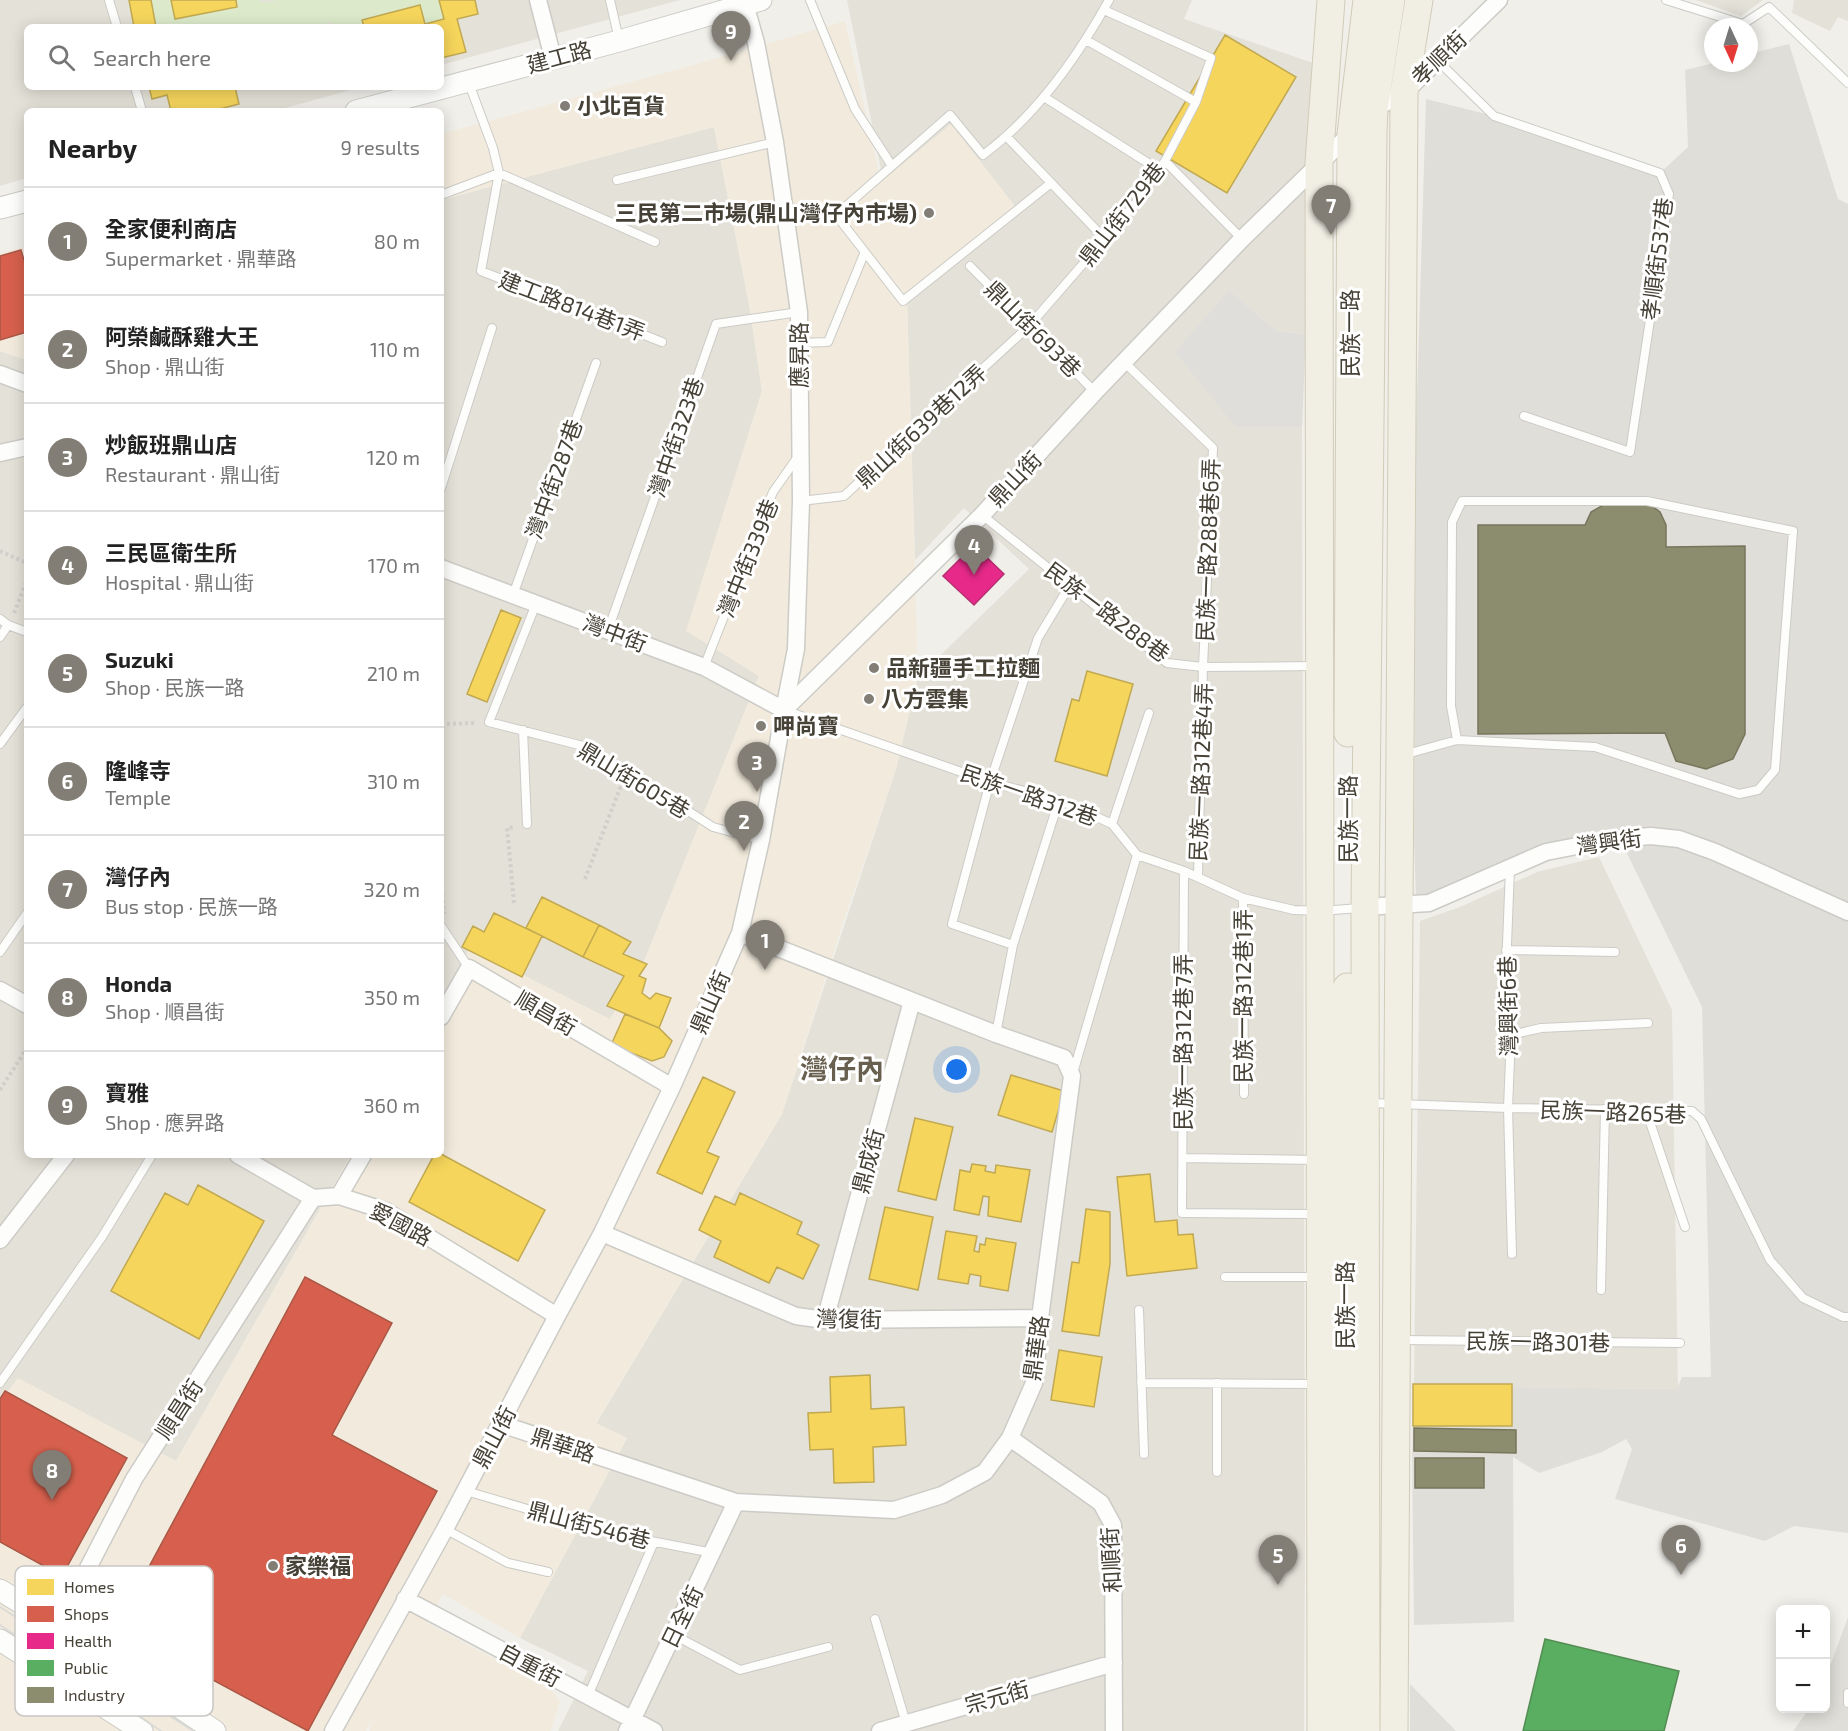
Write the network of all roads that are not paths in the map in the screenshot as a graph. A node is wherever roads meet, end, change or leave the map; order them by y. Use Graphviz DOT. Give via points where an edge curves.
graph roads {
  1 [pos="109,0"];
  2 [pos="538,0"];
  3 [pos="610,0"];
  4 [pos="810,0"];
  5 [pos="1109,0"];
  6 [pos="1331,0"];
  7 [pos="1367,0"];
  8 [pos="1391,0"];
  9 [pos="1419,0"];
  10 [pos="1499,0"];
  11 [pos="1666,0"];
  12 [pos="753,2"];
  13 [pos="1104,10"];
  14 [pos="116,24"];
  15 [pos="619,40"];
  16 [pos="1086,40"];
  17 [pos="553,58"];
  18 [pos="1437,60"];
  19 [pos="468,81"];
  20 [pos="1848,83"];
  21 [pos="444,87"];
  22 [pos="136,90"];
  23 [pos="434,90"];
  24 [pos="1404,93"];
  25 [pos="1044,97"];
  26 [pos="1196,102"];
  27 [pos="141,108"];
  28 [pos="367,108"];
  29 [pos="1374,109"];
  30 [pos="1351,134"];
  31 [pos="1007,137"];
  32 [pos="775,142"];
  33 [pos="1165,161"];
  34 [pos="1319,163"];
  35 [pos="892,165"];
  36 [pos="1159,170"];
  37 [pos="499,173"];
  38 [pos="617,180"];
  39 [pos="1051,183"];
  40 [pos="444,194"];
  41 [pos="24,202"];
  42 [pos="0,208"];
  43 [pos="1105,239"];
  44 [pos="1242,239"];
  45 [pos="655,242"];
  46 [pos="864,254"];
  47 [pos="970,266"];
  48 [pos="799,312"];
  49 [pos="1029,326"];
  50 [pos="492,328"];
  51 [pos="662,342"];
  52 [pos="798,343"];
  53 [pos="1124,362"];
  54 [pos="596,363"];
  55 [pos="0,374"];
  56 [pos="24,383"];
  57 [pos="1095,392"];
  58 [pos="1524,416"];
  59 [pos="24,448"];
  60 [pos="0,453"];
  61 [pos="800,453"];
  62 [pos="444,479"];
  63 [pos="801,501"];
  64 [pos="982,515"];
  65 [pos="444,569"];
  66 [pos="1070,585"];
  67 [pos="513,595"];
  68 [pos="536,604"];
  69 [pos="0,619"];
  70 [pos="9,625"];
  71 [pos="608,630"];
  72 [pos="24,631"];
  73 [pos="0,637"];
  74 [pos="1320,666"];
  75 [pos="704,667"];
  76 [pos="1203,667"];
  77 [pos="784,710"];
  78 [pos="24,711"];
  79 [pos="1149,713"];
  80 [pos="523,730"];
  81 [pos="1457,740"];
  82 [pos="0,744"];
  83 [pos="1400,756"];
  84 [pos="990,782"];
  85 [pos="1059,800"];
  86 [pos="527,824"];
  87 [pos="1112,824"];
  88 [pos="761,840"];
  89 [pos="1137,855"];
  90 [pos="1510,868"];
  91 [pos="1184,871"];
  92 [pos="1198,877"];
  93 [pos="1243,898"];
  94 [pos="1399,905"];
  95 [pos="1356,909"];
  96 [pos="1320,911"];
  97 [pos="1848,912"];
  98 [pos="24,917"];
  99 [pos="444,930"];
  100 [pos="740,933"];
  101 [pos="1013,945"];
  102 [pos="1506,950"];
  103 [pos="0,952"];
  104 [pos="1615,952"];
  105 [pos="469,968"];
  106 [pos="0,990"];
  107 [pos="912,1001"];
  108 [pos="24,1003"];
  109 [pos="444,1012"];
  110 [pos="1648,1023"];
  111 [pos="996,1034"];
  112 [pos="1511,1035"];
  113 [pos="1072,1076"];
  114 [pos="672,1087"];
  115 [pos="1244,1094"];
  116 [pos="1366,1103"];
  117 [pos="1397,1104"];
  118 [pos="1508,1108"];
  119 [pos="1605,1109"];
  120 [pos="1646,1110"];
  121 [pos="64,1158"];
  122 [pos="150,1158"];
  123 [pos="243,1158"];
  124 [pos="361,1158"];
  125 [pos="1183,1158"];
  126 [pos="1320,1160"];
  127 [pos="339,1196"];
  128 [pos="314,1198"];
  129 [pos="1321,1214"];
  130 [pos="1685,1227"];
  131 [pos="602,1233"];
  132 [pos="0,1240"];
  133 [pos="1512,1254"];
  134 [pos="1225,1277"];
  135 [pos="1321,1277"];
  136 [pos="1601,1290"];
  137 [pos="1139,1310"];
  138 [pos="556,1316"];
  139 [pos="1848,1317"];
  140 [pos="1040,1318"];
  141 [pos="825,1320"];
  142 [pos="1396,1340"];
  143 [pos="1680,1343"];
  144 [pos="0,1383"];
  145 [pos="1141,1383"];
  146 [pos="1217,1383"];
  147 [pos="1321,1384"];
  148 [pos="501,1424"];
  149 [pos="1010,1438"];
  150 [pos="1144,1454"];
  151 [pos="1217,1472"];
  152 [pos="466,1491"];
  153 [pos="736,1502"];
  154 [pos="445,1529"];
  155 [pos="654,1542"];
  156 [pos="713,1553"];
  157 [pos="89,1566"];
  158 [pos="548,1572"];
  159 [pos="0,1590"];
  160 [pos="15,1599"];
  161 [pos="405,1599"];
  162 [pos="875,1619"];
  163 [pos="674,1635"];
  164 [pos="1395,1638"];
  165 [pos="1343,1639"];
  166 [pos="0,1640"];
  167 [pos="828,1647"];
  168 [pos="15,1650"];
  169 [pos="1114,1664"];
  170 [pos="1848,1693"];
  171 [pos="588,1696"];
  172 [pos="1848,1703"];
  173 [pos="119,1716"];
  174 [pos="193,1716"];
  175 [pos="906,1723"];
  176 [pos="630,1725"];
  177 [pos="142,1731"];
  178 [pos="215,1731"];
  179 [pos="333,1731"];
  180 [pos="654,1731"];
  181 [pos="880,1731"];
  182 [pos="1114,1731"];
  183 [pos="1321,1731"];
  184 [pos="1341,1731"];
  185 [pos="1366,1731"];
  186 [pos="1394,1731"];
  1 -- 14 [label="lane"];
  2 -- 17 [label="street"];
  3 -- 15 [label="lane"];
  4 -- 35 [label="lane" via="855,109"];
  5 -- 13 [label="lane"];
  6 -- 34 [label="main road, 民族一路"];
  7 -- 30 [label="main road, 民族一路"];
  8 -- 29 [label="main road, 民族一路"];
  9 -- 24 [label="main road"];
  10 -- 18 [label="street, 孝順街"];
  11 -- 20 [label="lane" via="1743,24 1769,7"];
  12 -- 15 [label="street, 建工路"];
  12 -- 32 [label="street, 應昇路" via="756,43"];
  13 -- 16 [label="lane"];
  13 -- 26 [label="lane, 鼎山街729巷" via="1210,58"];
  15 -- 17 [label="street, 建工路"];
  16 -- 25 [label="lane"];
  16 -- 26 [label="lane"];
  17 -- 19 [label="street, 建工路"];
  18 -- 24 [label="street, 孝順街"];
  18 -- 58 [label="lane, 孝順街537巷" via="1494,116 1660,173 1669,194 1630,452"];
  19 -- 21 [label="street, 建工路"];
  19 -- 37 [label="lane"];
  22 -- 27 [label="lane"];
  23 -- 28 [label="street, 建工路"];
  24 -- 29 [label="street, 孝順街"];
  24 -- 83 [label="main road"];
  25 -- 31 [label="lane"];
  25 -- 36 [label="lane"];
  26 -- 33 [label="lane, 鼎山街729巷"];
  29 -- 30 [label="street, 鼎山街"];
  29 -- 95 [label="main road, 民族一路"];
  30 -- 34 [label="street, 鼎山街"];
  30 -- 95 [label="main road, 民族一路"];
  31 -- 35 [label="lane" via="983,155 950,115"];
  31 -- 39 [label="lane"];
  32 -- 38 [label="lane"];
  32 -- 48 [label="street, 應昇路"];
  33 -- 36 [label="lane, 鼎山街729巷"];
  33 -- 44 [label="lane"];
  34 -- 44 [label="street, 鼎山街"];
  34 -- 74 [label="main road, 民族一路"];
  35 -- 46 [label="lane" via="836,215"];
  36 -- 43 [label="lane, 鼎山街729巷"];
  37 -- 40 [label="lane"];
  37 -- 45 [label="lane"];
  37 -- 51 [label="lane, 建工路814巷1弄" via="481,271"];
  39 -- 43 [label="lane"];
  39 -- 46 [label="lane" via="903,301"];
  41 -- 42 [label="street"];
  43 -- 49 [label="lane, 鼎山街729巷"];
  44 -- 53 [label="street, 鼎山街"];
  46 -- 52 [label="lane" via="828,342"];
  47 -- 49 [label="lane, 鼎山街693巷"];
  48 -- 52 [label="street, 應昇路"];
  48 -- 71 [label="lane, 灣中街323巷" via="716,324"];
  49 -- 57 [label="lane, 鼎山街693巷"];
  49 -- 63 [label="lane, 鼎山街639巷12弄" via="844,496"];
  50 -- 62 [label="lane"];
  52 -- 61 [label="street, 應昇路"];
  53 -- 57 [label="street, 鼎山街"];
  53 -- 76 [label="lane, 民族一路288巷6弄" via="1212,448"];
  54 -- 67 [label="lane, 灣中街287巷"];
  55 -- 56 [label="street"];
  57 -- 64 [label="street, 鼎山街"];
  59 -- 60 [label="street"];
  61 -- 63 [label="street, 應昇路"];
  61 -- 75 [label="lane, 灣中街339巷" via="773,492"];
  63 -- 77 [label="street, 應昇路" via="796,649"];
  64 -- 66 [label="lane, 民族一路288巷"];
  64 -- 77 [label="street, 鼎山街"];
  65 -- 67 [label="street, 灣中街"];
  66 -- 76 [label="lane, 民族一路288巷" via="1167,663"];
  66 -- 84 [label="lane" via="1038,638"];
  67 -- 68 [label="street, 灣中街"];
  68 -- 71 [label="street, 灣中街"];
  68 -- 80 [label="lane, 鼎山街605巷" via="489,722"];
  69 -- 70 [label="lane"];
  70 -- 72 [label="lane"];
  70 -- 73 [label="lane"];
  71 -- 75 [label="street, 灣中街"];
  74 -- 76 [label="lane, 民族一路288巷"];
  74 -- 96 [label="main road, 民族一路"];
  75 -- 77 [label="street, 灣中街"];
  76 -- 92 [label="lane, 民族一路312巷4弄"];
  77 -- 84 [label="lane, 民族一路312巷"];
  77 -- 88 [label="street, 鼎山街"];
  78 -- 82 [label="lane"];
  79 -- 87 [label="lane"];
  80 -- 86 [label="lane"];
  80 -- 88 [label="lane, 鼎山街605巷" via="583,746 712,827"];
  81 -- 81 [label="lane" via="1451,706 1452,522 1462,501 1647,501 1793,531 1775,770 1758,790 1739,794 1595,747"];
  81 -- 83 [label="lane"];
  83 -- 94 [label="main road"];
  84 -- 85 [label="lane, 民族一路312巷"];
  84 -- 101 [label="lane" via="952,924"];
  85 -- 87 [label="lane, 民族一路312巷"];
  85 -- 101 [label="lane"];
  87 -- 89 [label="lane, 民族一路312巷"];
  88 -- 100 [label="street, 鼎山街"];
  89 -- 91 [label="lane"];
  89 -- 113 [label="lane"];
  90 -- 94 [label="street, 灣興街" via="1429,903"];
  90 -- 97 [label="street, 灣興街" via="1546,852 1651,836 1715,852"];
  90 -- 102 [label="lane, 灣興街6巷"];
  91 -- 92 [label="lane"];
  91 -- 125 [label="lane, 民族一路312巷7弄"];
  92 -- 93 [label="lane"];
  93 -- 96 [label="lane" via="1294,910"];
  93 -- 115 [label="lane, 民族一路312巷1弄"];
  94 -- 95 [label="street, 灣興街"];
  94 -- 117 [label="main road"];
  95 -- 96 [label="lane"];
  95 -- 116 [label="main road, 民族一路"];
  95 -- 165 [label="main road, 民族一路"];
  96 -- 126 [label="main road, 民族一路"];
  98 -- 103 [label="lane"];
  99 -- 105 [label="lane"];
  100 -- 107 [label="street"];
  100 -- 114 [label="street, 鼎山街"];
  101 -- 111 [label="lane"];
  102 -- 104 [label="lane"];
  102 -- 112 [label="lane, 灣興街6巷" via="1504,1021"];
  105 -- 109 [label="street"];
  105 -- 114 [label="street, 順昌街"];
  106 -- 108 [label="street"];
  107 -- 111 [label="street"];
  107 -- 141 [label="street, 鼎成街"];
  110 -- 112 [label="lane" via="1541,1028"];
  111 -- 113 [label="street" via="1064,1058"];
  112 -- 118 [label="lane, 灣興街6巷"];
  113 -- 140 [label="street, 鼎華路"];
  114 -- 131 [label="street, 鼎山街"];
  116 -- 117 [label="lane, 民族一路265巷"];
  116 -- 165 [label="main road, 民族一路"];
  117 -- 118 [label="lane, 民族一路265巷"];
  117 -- 142 [label="main road"];
  118 -- 119 [label="lane, 民族一路265巷"];
  118 -- 133 [label="lane, 灣興街6巷"];
  119 -- 120 [label="lane, 民族一路265巷"];
  119 -- 136 [label="lane"];
  120 -- 130 [label="lane"];
  120 -- 139 [label="lane, 民族一路265巷" via="1692,1111 1701,1119 1770,1260 1803,1298"];
  121 -- 132 [label="street"];
  122 -- 144 [label="lane" via="102,1237"];
  123 -- 128 [label="street"];
  124 -- 127 [label="street"];
  125 -- 126 [label="lane"];
  125 -- 129 [label="lane, 民族一路312巷7弄" via="1182,1213"];
  126 -- 129 [label="main road, 民族一路"];
  127 -- 128 [label="street, 愛國路"];
  127 -- 138 [label="street, 愛國路" via="386,1210"];
  128 -- 157 [label="street, 順昌街" via="134,1479"];
  129 -- 135 [label="main road, 民族一路"];
  131 -- 138 [label="street, 鼎山街"];
  131 -- 141 [label="street, 灣復街" via="795,1316"];
  134 -- 135 [label="lane"];
  135 -- 147 [label="main road, 民族一路"];
  137 -- 145 [label="lane"];
  138 -- 148 [label="street, 鼎山街"];
  140 -- 141 [label="street, 灣復街"];
  140 -- 149 [label="street, 鼎華路" via="1034,1383"];
  142 -- 143 [label="lane, 民族一路301巷"];
  142 -- 164 [label="main road"];
  145 -- 146 [label="lane"];
  145 -- 150 [label="lane"];
  146 -- 147 [label="lane"];
  146 -- 151 [label="lane"];
  147 -- 165 [label="main road, 民族一路"];
  148 -- 152 [label="street, 鼎山街"];
  148 -- 153 [label="street, 鼎華路"];
  149 -- 153 [label="street, 鼎華路" via="985,1472 942,1495 894,1510"];
  149 -- 169 [label="street, 和順街" via="1101,1503 1113,1525"];
  152 -- 154 [label="street, 鼎山街"];
  152 -- 155 [label="lane, 鼎山街546巷" via="609,1533"];
  153 -- 156 [label="street, 日全街"];
  154 -- 158 [label="lane" via="508,1563"];
  154 -- 161 [label="street, 鼎山街"];
  155 -- 156 [label="lane, 鼎山街546巷"];
  155 -- 171 [label="lane"];
  156 -- 163 [label="street, 日全街"];
  159 -- 160 [label="street"];
  161 -- 171 [label="street, 自重街"];
  161 -- 179 [label="street, 鼎山街"];
  162 -- 175 [label="lane"];
  163 -- 167 [label="lane" via="740,1670"];
  163 -- 176 [label="street, 日全街"];
  164 -- 165 [label="main road"];
  164 -- 186 [label="main road"];
  165 -- 183 [label="main road, 民族一路"];
  165 -- 184 [label="main road, 民族一路"];
  165 -- 185 [label="main road, 民族一路"];
  166 -- 168 [label="street"];
  169 -- 175 [label="street, 宗元街"];
  169 -- 182 [label="street, 和順街"];
  170 -- 172 [label="lane"];
  171 -- 176 [label="street, 自重街"];
  173 -- 177 [label="street"];
  174 -- 178 [label="street"];
  175 -- 181 [label="street, 宗元街"];
  176 -- 180 [label="street, 自重街"];
}
